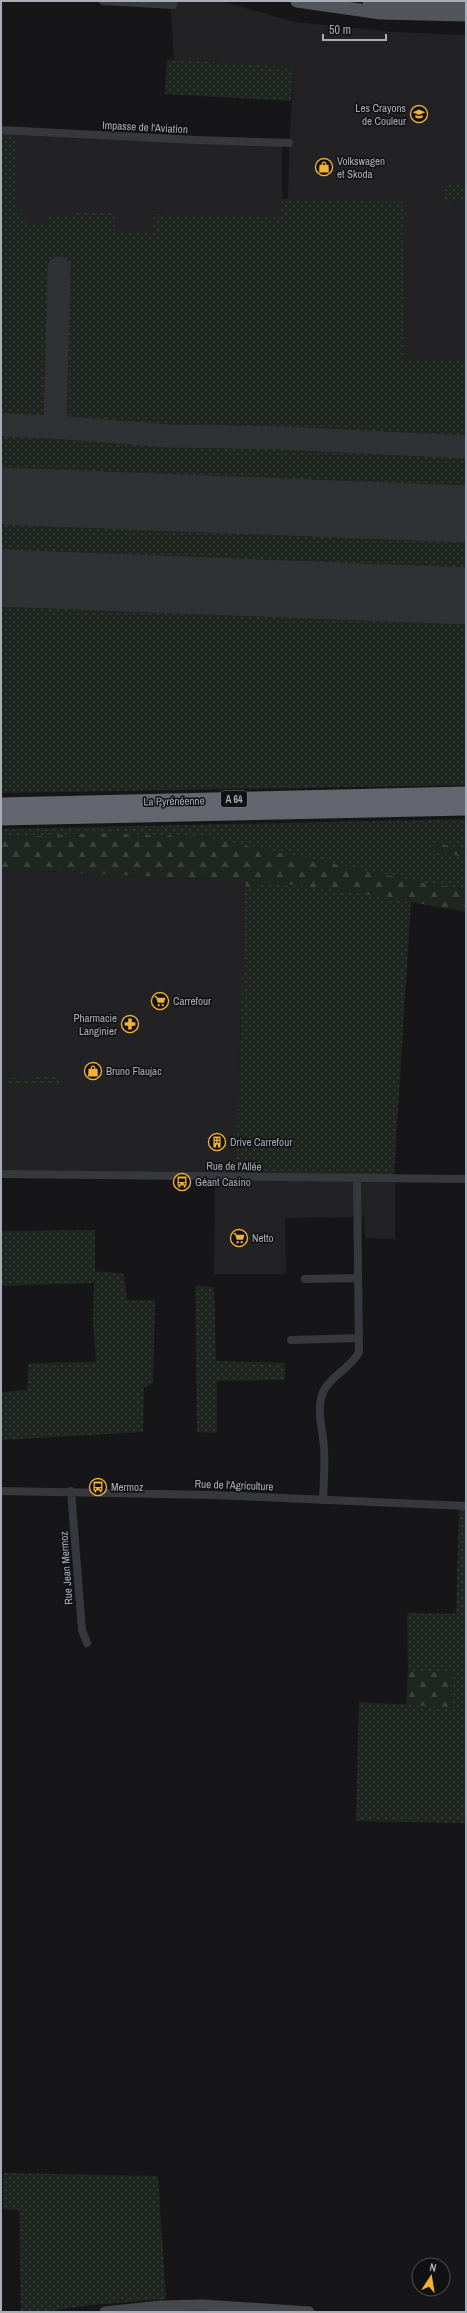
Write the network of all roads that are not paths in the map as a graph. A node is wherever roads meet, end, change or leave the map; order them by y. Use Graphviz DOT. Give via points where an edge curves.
graph roads {
  1 [pos="103,1"];
  2 [pos="296,1"];
  3 [pos="370,1"];
  4 [pos="466,4"];
  5 [pos="173,5"];
  6 [pos="466,15"];
  7 [pos="1,130"];
  8 [pos="289,142"];
  9 [pos="466,794"];
  10 [pos="1,805"];
  11 [pos="466,808"];
  12 [pos="1,818"];
  13 [pos="1,1174"];
  14 [pos="357,1178"];
  15 [pos="466,1179"];
  16 [pos="358,1278"];
  17 [pos="305,1279"];
  18 [pos="358,1338"];
  19 [pos="290,1340"];
  20 [pos="1,1491"];
  21 [pos="71,1491"];
  22 [pos="323,1500"];
  23 [pos="466,1506"];
  24 [pos="87,1643"];
  25 [pos="105,2312"];
  26 [pos="309,2312"];
  1 -- 5 [label="street"];
  2 -- 6 [label="main road" via="374,12"];
  3 -- 4 [label="main road"];
  7 -- 8 [label="street, Impasse de l'Aviation"];
  9 -- 10 [label="highway, La Pyrénéenne / A 64"];
  11 -- 12 [label="highway, La Pyrénéenne / A 64"];
  13 -- 14 [label="street, Rue de l'Allée"];
  14 -- 15 [label="street, Rue de l'Allée"];
  14 -- 16 [label="street"];
  16 -- 17 [label="street"];
  16 -- 18 [label="street"];
  18 -- 19 [label="street"];
  18 -- 22 [label="street" via="359,1352 356,1358 325,1388 320,1400 324,1446"];
  20 -- 21 [label="street, Rue de l'Agriculture"];
  21 -- 22 [label="street, Rue de l'Agriculture"];
  21 -- 24 [label="street, Rue Jean Mermoz" via="82,1630"];
  22 -- 23 [label="street, Rue de l'Agriculture"];
  25 -- 26 [label="main road" via="160,2306 203,2305"];
}
